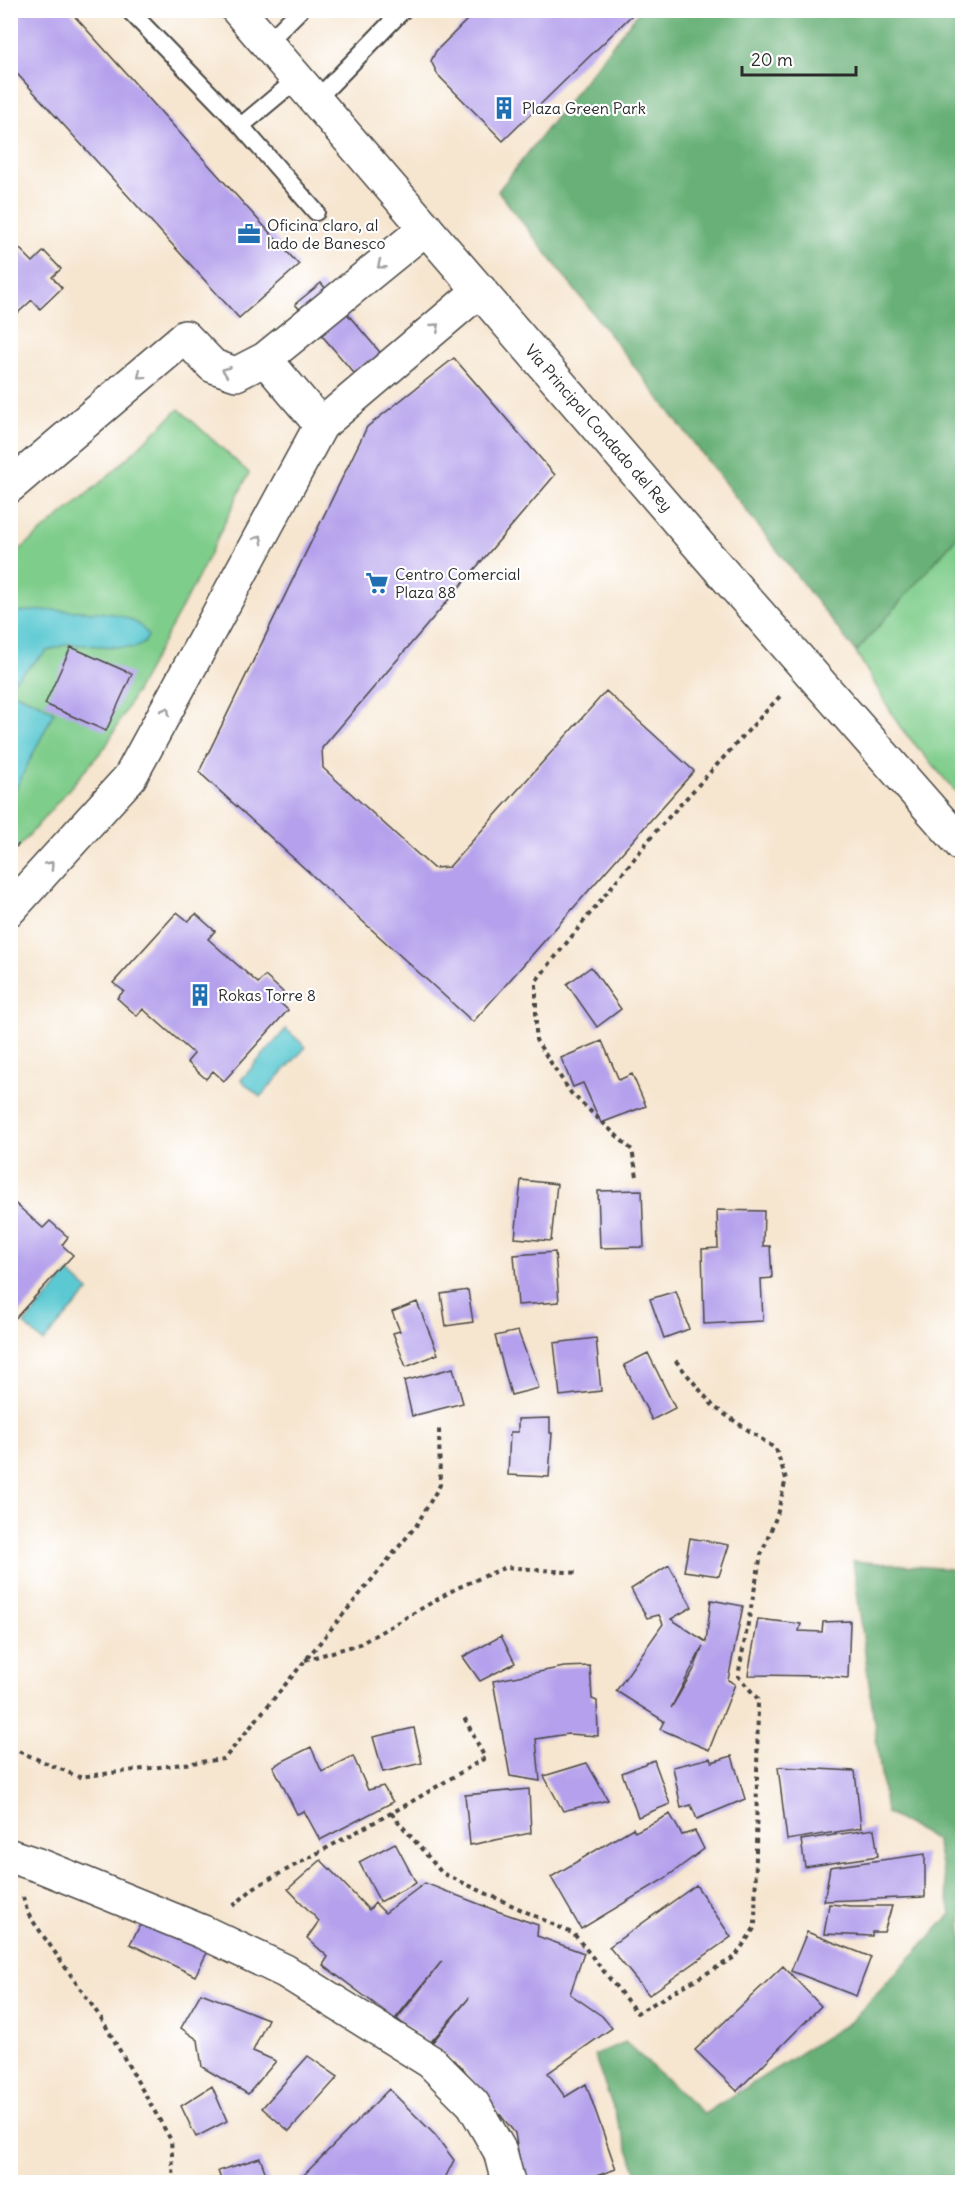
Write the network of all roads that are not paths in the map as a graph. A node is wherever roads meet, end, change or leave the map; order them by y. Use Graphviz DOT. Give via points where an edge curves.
graph roads {
  1 [pos="129,10"];
  2 [pos="238,10"];
  3 [pos="300,10"];
  4 [pos="403,10"];
  5 [pos="266,44"];
  6 [pos="306,90"];
  7 [pos="241,126"];
  8 [pos="316,212"];
  9 [pos="426,228"];
  10 [pos="480,290"];
  11 [pos="265,359"];
  12 [pos="321,425"];
  13 [pos="10,486"];
  14 [pos="963,845"];
  15 [pos="10,909"];
  16 [pos="11,1856"];
  17 [pos="508,2182"];
  1 -- 7 [label="lane"];
  2 -- 5 [label="street, Vía Principal Condado del Rey"];
  3 -- 5 [label="lane"];
  4 -- 6 [label="lane"];
  5 -- 6 [label="street, Vía Principal Condado del Rey"];
  6 -- 7 [label="lane"];
  6 -- 9 [label="street, Vía Principal Condado del Rey"];
  7 -- 8 [label="lane"];
  9 -- 10 [label="street, Vía Principal Condado del Rey"];
  9 -- 11 [label="street, one-way"];
  12 -- 10 [label="street, one-way"];
  10 -- 14 [label="street, Vía Principal Condado del Rey"];
  11 -- 12 [label="street"];
  11 -- 13 [label="street, one-way" via="236,374 213,366 185,337"];
  15 -- 12 [label="street, one-way" via="130,777"];
  16 -- 17 [label="street" via="203,1932 285,1971 431,2062 473,2104 500,2151"];
}
